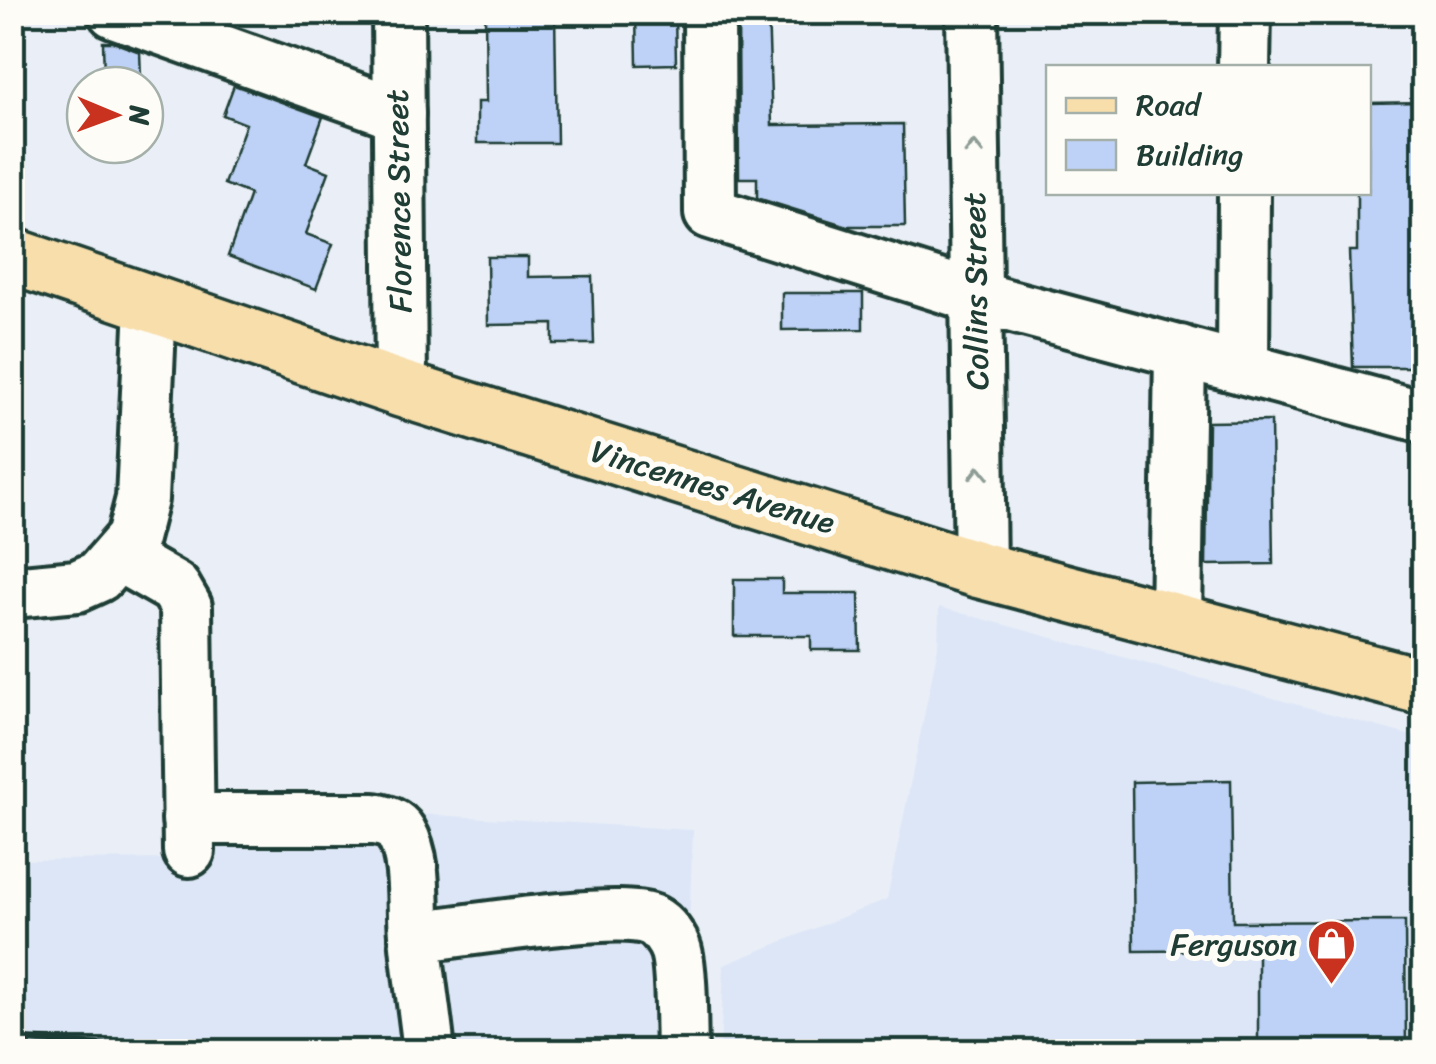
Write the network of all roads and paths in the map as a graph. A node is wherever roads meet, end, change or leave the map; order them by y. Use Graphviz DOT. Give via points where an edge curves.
graph roads {
  1 [pos="114,12"];
  2 [pos="398,12"];
  3 [pos="708,12"];
  4 [pos="972,12"];
  5 [pos="1244,12"];
  6 [pos="1244,65"];
  7 [pos="399,114"];
  8 [pos="1244,195"];
  9 [pos="12,256"];
  10 [pos="976,297"];
  11 [pos="151,305"];
  12 [pos="1180,352"];
  13 [pos="1243,368"];
  14 [pos="401,389"];
  15 [pos="1424,417"];
  16 [pos="119,556"];
  17 [pos="980,570"];
  18 [pos="12,592"];
  19 [pos="1176,622"];
  20 [pos="1424,687"];
  21 [pos="415,937"];
  22 [pos="429,1052"];
  23 [pos="682,1052"];
  1 -- 7 [label="street"];
  2 -- 7 [label="street, Florence Street"];
  3 -- 10 [label="street" via="710,213"];
  10 -- 4 [label="street, Collins Street, one-way"];
  5 -- 6 [label="street"];
  7 -- 14 [label="street, Florence Street"];
  8 -- 13 [label="street"];
  9 -- 11 [label="main road, Vincennes Avenue"];
  10 -- 12 [label="street"];
  17 -- 10 [label="street, Collins Street, one-way"];
  11 -- 14 [label="main road, Vincennes Avenue"];
  11 -- 16 [label="street" via="142,499 132,538"];
  12 -- 13 [label="street"];
  12 -- 19 [label="street"];
  13 -- 15 [label="street"];
  14 -- 17 [label="main road, Vincennes Avenue"];
  16 -- 18 [label="street" via="77,586"];
  16 -- 21 [label="street" via="175,588 186,607 188,836 387,822 399,828 406,845"];
  17 -- 19 [label="main road, Vincennes Avenue"];
  19 -- 20 [label="main road, Vincennes Avenue"];
  21 -- 22 [label="street"];
  21 -- 23 [label="street" via="552,920 652,920 676,951"];
}
